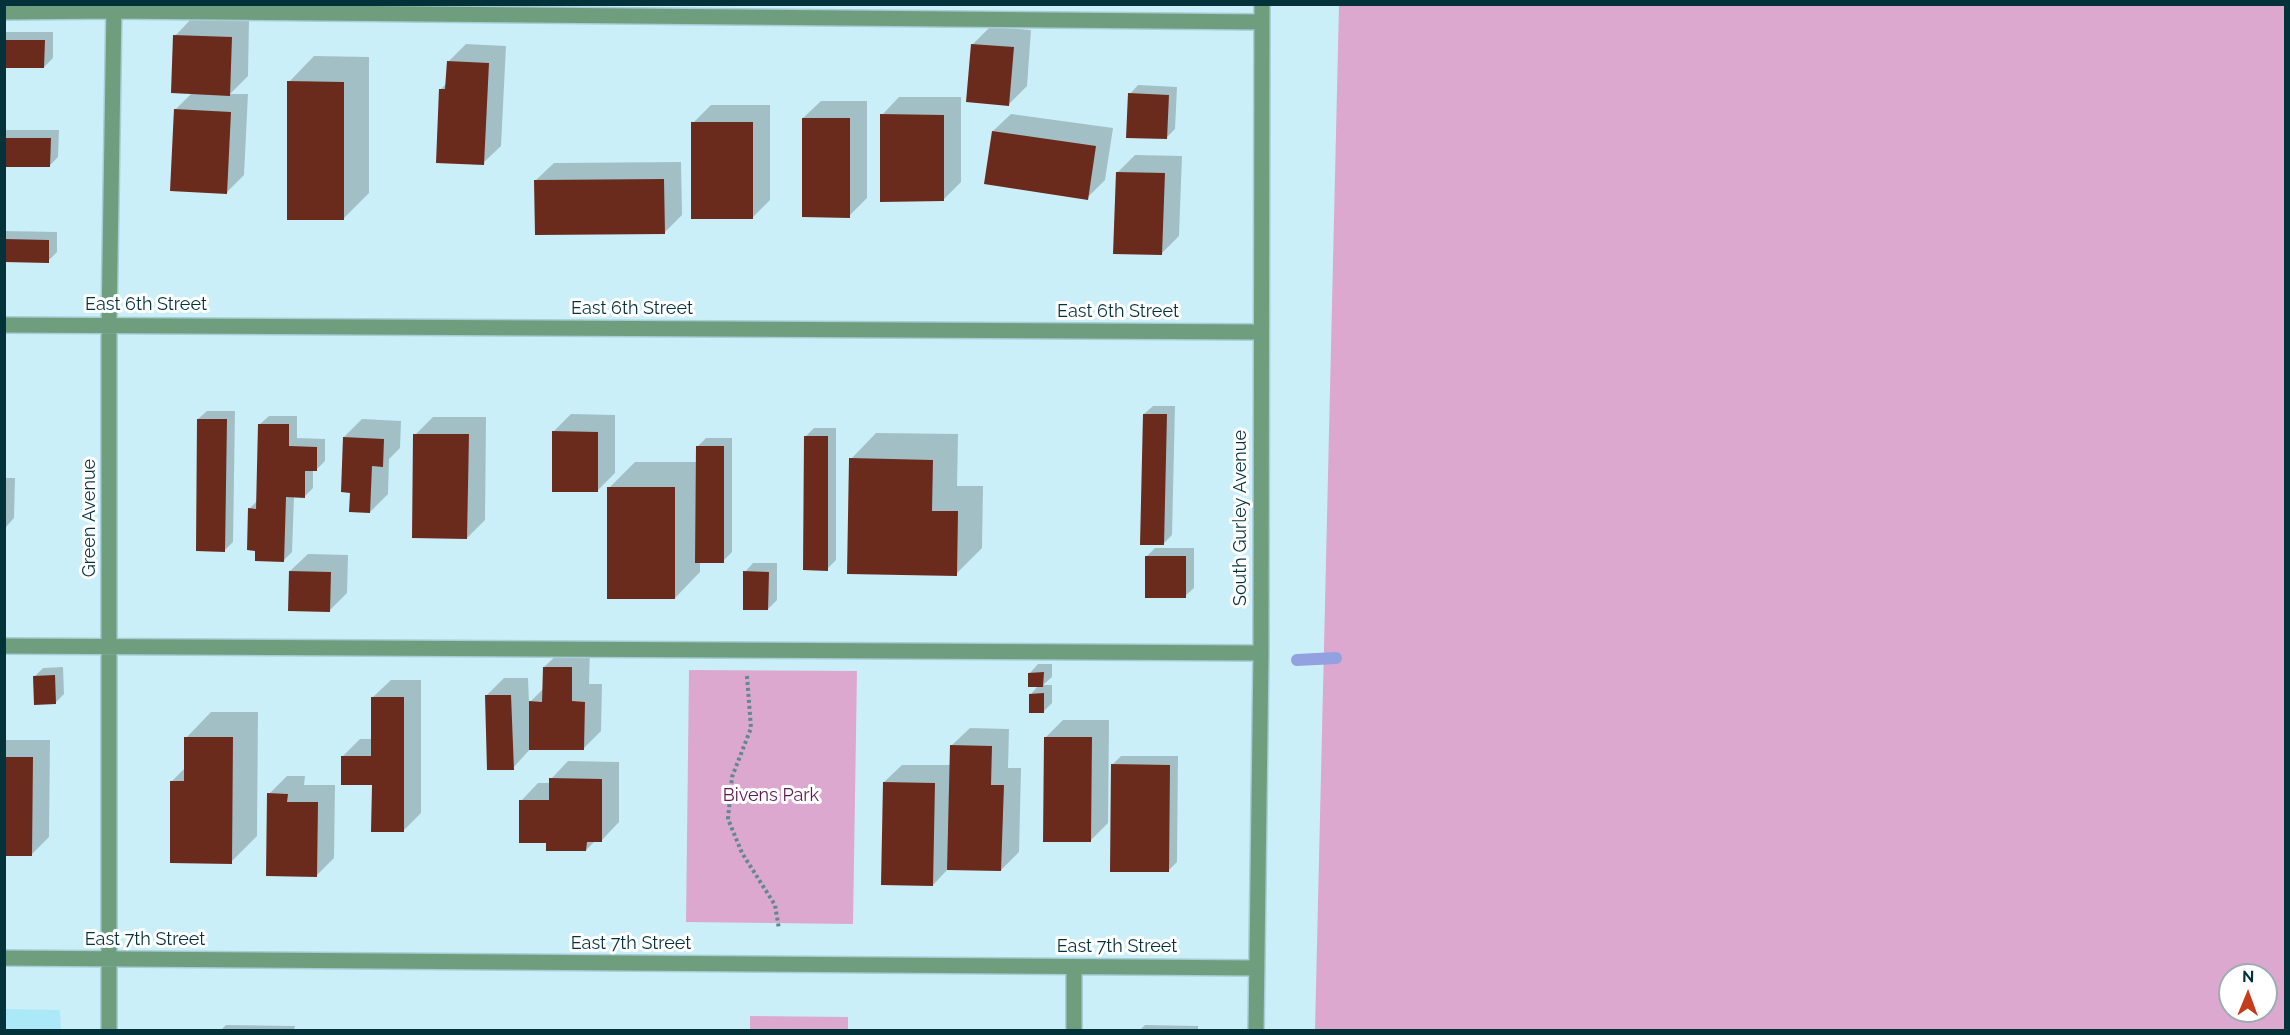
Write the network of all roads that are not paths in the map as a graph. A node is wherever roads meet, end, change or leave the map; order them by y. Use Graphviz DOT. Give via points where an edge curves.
graph roads {
  1 [pos="1262,4"];
  2 [pos="113,8"];
  3 [pos="4,12"];
  4 [pos="1262,22"];
  5 [pos="4,325"];
  6 [pos="109,325"];
  7 [pos="1260,332"];
  8 [pos="4,646"];
  9 [pos="111,648"];
  10 [pos="1261,652"];
  11 [pos="4,958"];
  12 [pos="110,959"];
  13 [pos="1074,967"];
  14 [pos="1257,968"];
  15 [pos="109,1030"];
  16 [pos="1074,1030"];
  17 [pos="1256,1030"];
  1 -- 4 [label="street, South Gurley Avenue"];
  2 -- 3 [label="street"];
  2 -- 4 [label="street"];
  2 -- 6 [label="street, Green Avenue"];
  4 -- 7 [label="street, South Gurley Avenue"];
  5 -- 6 [label="street, East 6th Street"];
  6 -- 7 [label="street, East 6th Street"];
  6 -- 9 [label="street, Green Avenue"];
  7 -- 10 [label="street, South Gurley Avenue"];
  8 -- 9 [label="street"];
  9 -- 10 [label="street"];
  9 -- 12 [label="street, Green Avenue"];
  10 -- 14 [label="street, South Gurley Avenue"];
  11 -- 12 [label="street, East 7th Street"];
  12 -- 13 [label="street, East 7th Street"];
  12 -- 15 [label="street, Green Avenue"];
  13 -- 14 [label="street, East 7th Street"];
  13 -- 16 [label="street"];
  14 -- 17 [label="street, South Gurley Avenue"];
}
